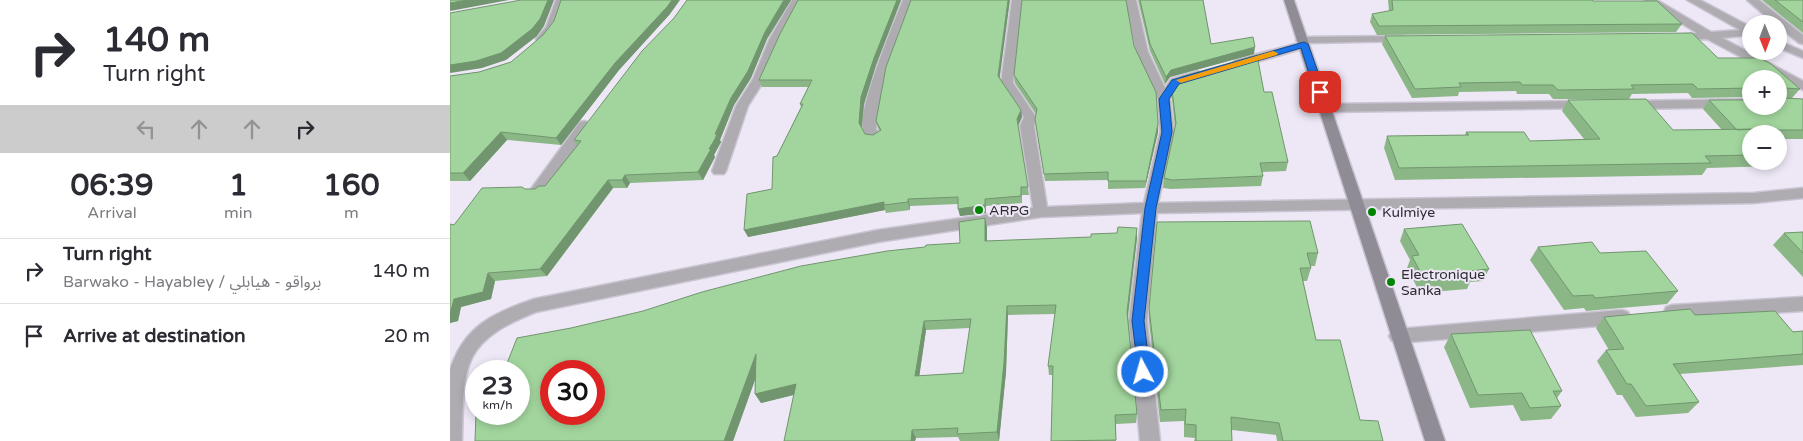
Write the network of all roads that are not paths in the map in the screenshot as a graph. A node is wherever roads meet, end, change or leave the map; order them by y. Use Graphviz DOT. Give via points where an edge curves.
graph roads {
  1 [pos="561,0"];
  2 [pos="797,0"];
  3 [pos="908,0"];
  4 [pos="1018,0"];
  5 [pos="1131,0"];
  6 [pos="1289,0"];
  7 [pos="1649,0"];
  8 [pos="1692,0"];
  9 [pos="1752,0"];
  10 [pos="1742,27"];
  11 [pos="1742,33"];
  12 [pos="1710,36"];
  13 [pos="1667,38"];
  14 [pos="1410,39"];
  15 [pos="1803,41"];
  16 [pos="1303,42"];
  17 [pos="532,48"];
  18 [pos="1788,48"];
  19 [pos="1803,55"];
  20 [pos="1226,67"];
  21 [pos="1208,72"];
  22 [pos="1803,86"];
  23 [pos="1164,99"];
  24 [pos="1742,103"];
  25 [pos="1593,105"];
  26 [pos="1622,105"];
  27 [pos="1325,108"];
  28 [pos="594,114"];
  29 [pos="874,137"];
  30 [pos="720,171"];
  31 [pos="536,192"];
  32 [pos="1803,193"];
  33 [pos="1356,206"];
  34 [pos="1150,208"];
  35 [pos="1041,212"];
  36 [pos="1803,304"];
  37 [pos="1655,314"];
  38 [pos="1635,316"];
  39 [pos="1398,336"];
  40 [pos="452,441"];
  41 [pos="1150,441"];
  42 [pos="1435,441"];
  1 -- 17 [label="street" via="552,26"];
  2 -- 30 [label="street" via="742,106"];
  3 -- 29 [label="street" via="880,74 870,113 869,129"];
  4 -- 35 [label="street" via="1007,83 1030,117 1027,126"];
  5 -- 23 [label="street" via="1142,52"];
  6 -- 16 [label="main road"];
  7 -- 12 [label="street"];
  8 -- 10 [label="street"];
  9 -- 15 [label="street"];
  11 -- 12 [label="street"];
  12 -- 13 [label="street"];
  12 -- 22 [label="street"];
  14 -- 16 [label="street"];
  16 -- 20 [label="street"];
  16 -- 27 [label="main road"];
  18 -- 19 [label="street"];
  21 -- 23 [label="street" via="1175,82"];
  23 -- 34 [label="street" via="1167,132"];
  24 -- 26 [label="street"];
  25 -- 27 [label="street"];
  27 -- 33 [label="main road"];
  28 -- 31 [label="street"];
  32 -- 33 [label="street" via="1754,198"];
  33 -- 34 [label="street"];
  33 -- 39 [label="main road"];
  34 -- 35 [label="street"];
  34 -- 41 [label="street" via="1138,321"];
  35 -- 40 [label="street" via="878,236 534,306 504,318 476,336 460,362"];
  36 -- 37 [label="street"];
  38 -- 39 [label="street"];
  39 -- 42 [label="main road"];
}
